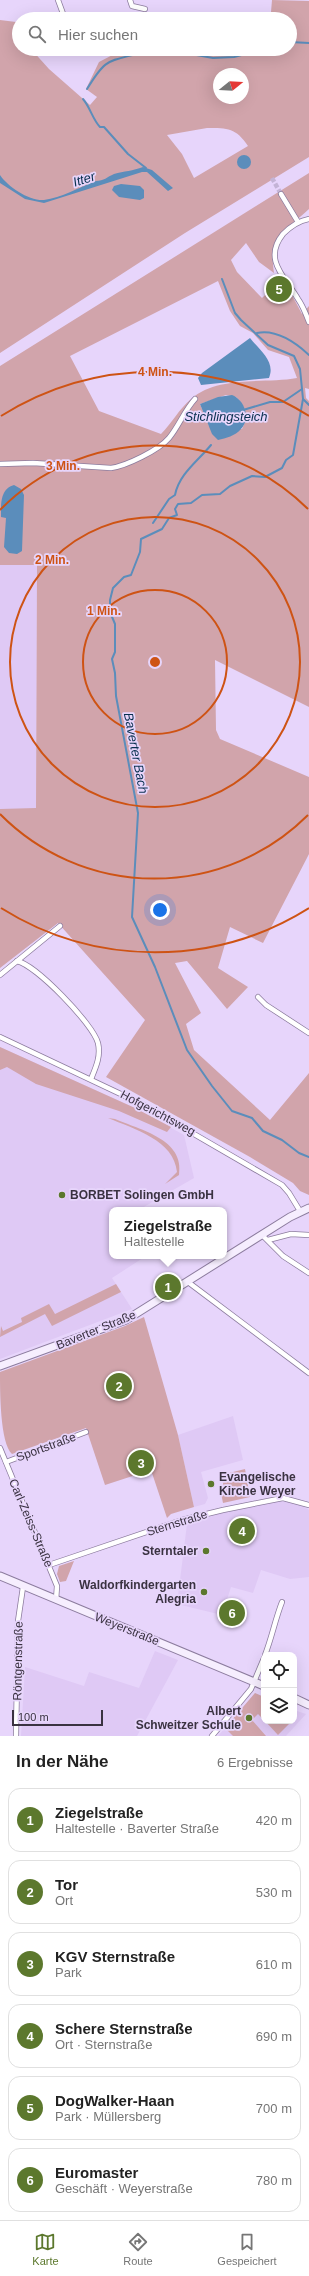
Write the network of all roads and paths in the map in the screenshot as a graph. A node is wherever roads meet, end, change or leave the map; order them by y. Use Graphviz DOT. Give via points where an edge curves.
graph roads {
  1 [pos="58,0"];
  2 [pos="130,0"];
  3 [pos="145,9"];
  4 [pos="62,12"];
  5 [pos="281,194"];
  6 [pos="309,219"];
  7 [pos="298,222"];
  8 [pos="309,322"];
  9 [pos="195,399"];
  10 [pos="0,464"];
  11 [pos="60,926"];
  12 [pos="17,961"];
  13 [pos="0,975"];
  14 [pos="258,997"];
  15 [pos="309,1033"];
  16 [pos="0,1037"];
  17 [pos="91,1079"];
  18 [pos="309,1208"];
  19 [pos="300,1212"];
  20 [pos="262,1235"];
  21 [pos="309,1235"];
  22 [pos="268,1240"];
  23 [pos="227,1257"];
  24 [pos="224,1259"];
  25 [pos="309,1274"];
  26 [pos="188,1282"];
  27 [pos="0,1366"];
  28 [pos="309,1373"];
  29 [pos="86,1432"];
  30 [pos="0,1448"];
  31 [pos="6,1462"];
  32 [pos="309,1505"];
  33 [pos="48,1565"];
  34 [pos="0,1576"];
  35 [pos="23,1587"];
  36 [pos="56,1600"];
  37 [pos="282,1602"];
  38 [pos="266,1652"];
  39 [pos="261,1665"];
  40 [pos="255,1682"];
  41 [pos="261,1685"];
  42 [pos="297,1699"];
  43 [pos="309,1705"];
  44 [pos="16,1736"];
  45 [pos="212,1736"];
  1 -- 4 [label="street"];
  2 -- 3 [label="street" via="132,6"];
  5 -- 7 [label="street"];
  6 -- 7 [label="street"];
  7 -- 8 [label="street" via="280,238 275,259 282,277 299,300"];
  9 -- 10 [label="street" via="168,439 159,447 122,466 111,468 40,463"];
  11 -- 12 [label="street"];
  12 -- 13 [label="street"];
  12 -- 17 [label="street" via="28,966 57,991 92,1031 98,1043 99,1055"];
  14 -- 15 [label="street"];
  16 -- 17 [label="street, Hofgerichtsweg"];
  17 -- 19 [label="street, Hofgerichtsweg" via="179,1123 278,1182 290,1193"];
  18 -- 19 [label="main road, Baverter Straße"];
  19 -- 20 [label="main road, Baverter Straße"];
  20 -- 22 [label="street"];
  20 -- 23 [label="main road, Baverter Straße"];
  21 -- 22 [label="street" via="291,1234"];
  22 -- 25 [label="street" via="283,1256"];
  24 -- 26 [label="main road, Baverter Straße"];
  26 -- 27 [label="main road, Baverter Straße" via="126,1320"];
  26 -- 28 [label="street"];
  29 -- 31 [label="street, Sportstraße"];
  30 -- 31 [label="street, Carl-Zeiss-Straße"];
  31 -- 33 [label="street, Carl-Zeiss-Straße"];
  32 -- 33 [label="street, Sternstraße" via="293,1499 279,1498 218,1511 182,1520"];
  33 -- 36 [label="street, Carl-Zeiss-Straße" via="58,1589"];
  34 -- 35 [label="main road, Weyerstraße"];
  35 -- 36 [label="main road, Weyerstraße"];
  35 -- 44 [label="street, Röntgenstraße" via="18,1621"];
  36 -- 40 [label="main road, Weyerstraße"];
  37 -- 38 [label="street"];
  39 -- 40 [label="street"];
  40 -- 41 [label="main road, Weyerstraße"];
  40 -- 45 [label="street"];
  42 -- 43 [label="main road"];
}
